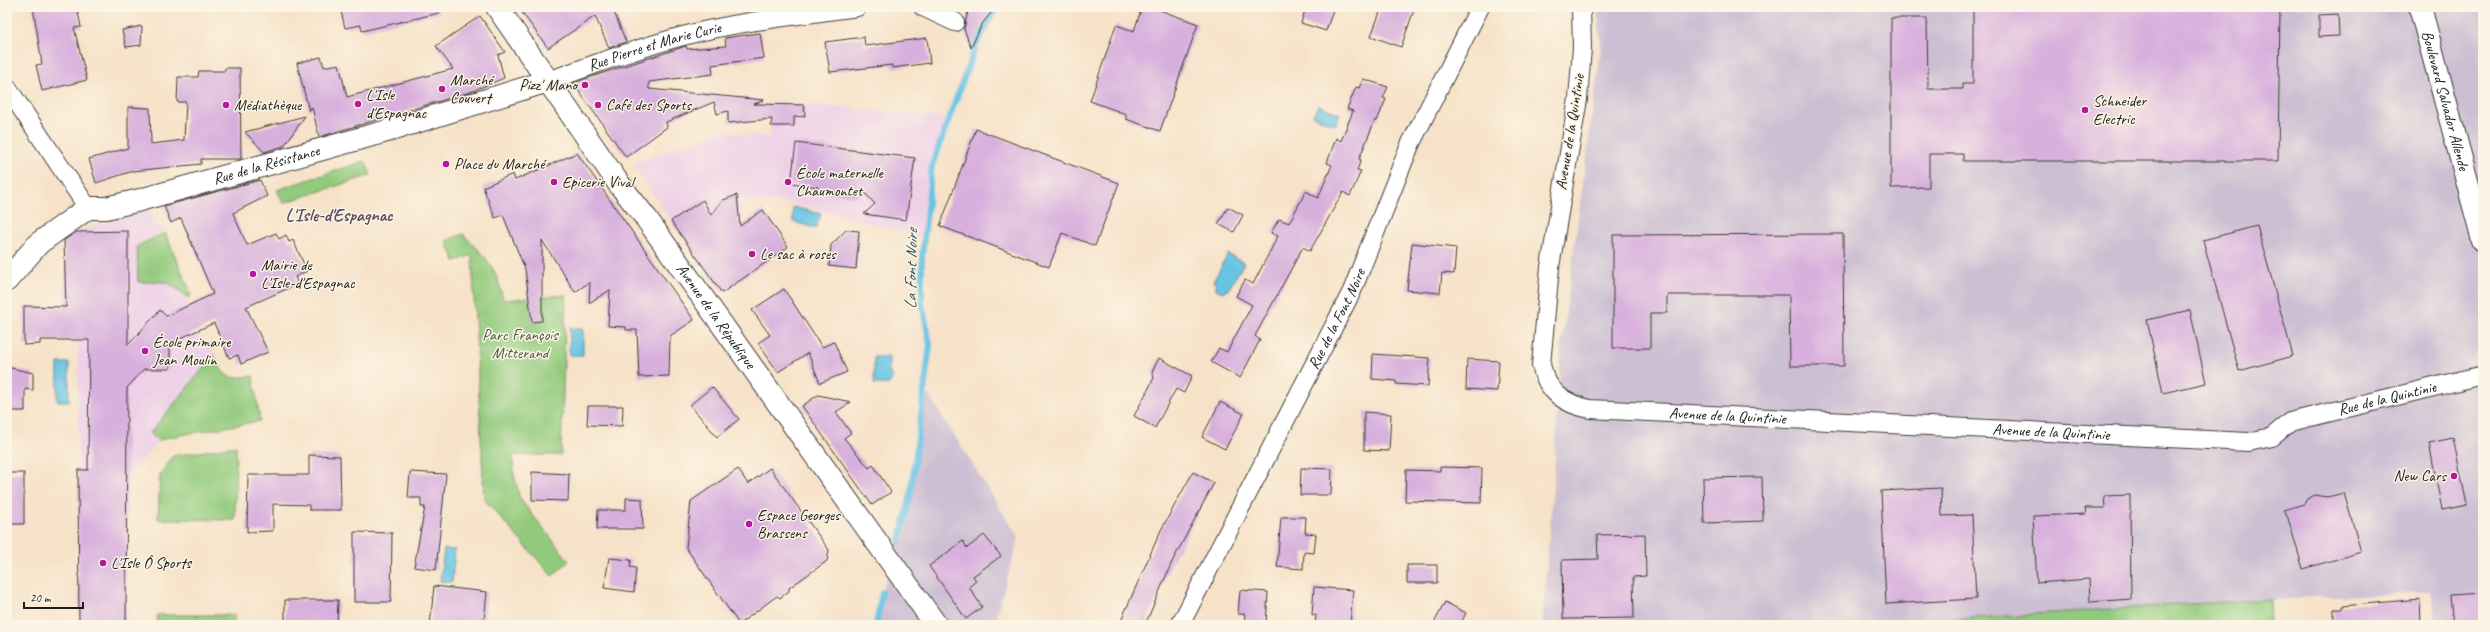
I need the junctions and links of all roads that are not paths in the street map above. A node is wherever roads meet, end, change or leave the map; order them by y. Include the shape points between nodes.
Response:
1 (496, 7) edge
2 (857, 7) edge
3 (922, 7) edge
4 (1480, 7) edge
5 (1581, 7) edge
6 (2420, 7) edge
7 (955, 22) dead end
8 (548, 81) junction
9 (7, 87) edge
10 (88, 208) junction
11 (2483, 240) edge
12 (7, 280) edge
13 (2483, 375) edge
14 (2290, 422) joint
15 (936, 625) edge
16 (1180, 625) edge

1 - 8 street, Avenue de la République
2 - 8 street, Rue Pierre et Marie Curie via 737,25 685,36 627,52
3 - 7 street
4 - 16 street, Rue de la Font Noire via 1410,146 1352,292
5 - 14 street, Avenue de la Quintinie via 1582,48 1578,98 1550,267 1541,365 1545,379 1558,397 1573,406 1590,409 2248,442 2272,437
6 - 11 street, Boulevard Salvador Allende
8 - 10 street, Rue de la Résistance via 394,129 140,200 106,208
8 - 15 street, Avenue de la République via 619,184 646,218
9 - 10 street
10 - 12 street via 39,243
13 - 14 street, Rue de la Quintinie

